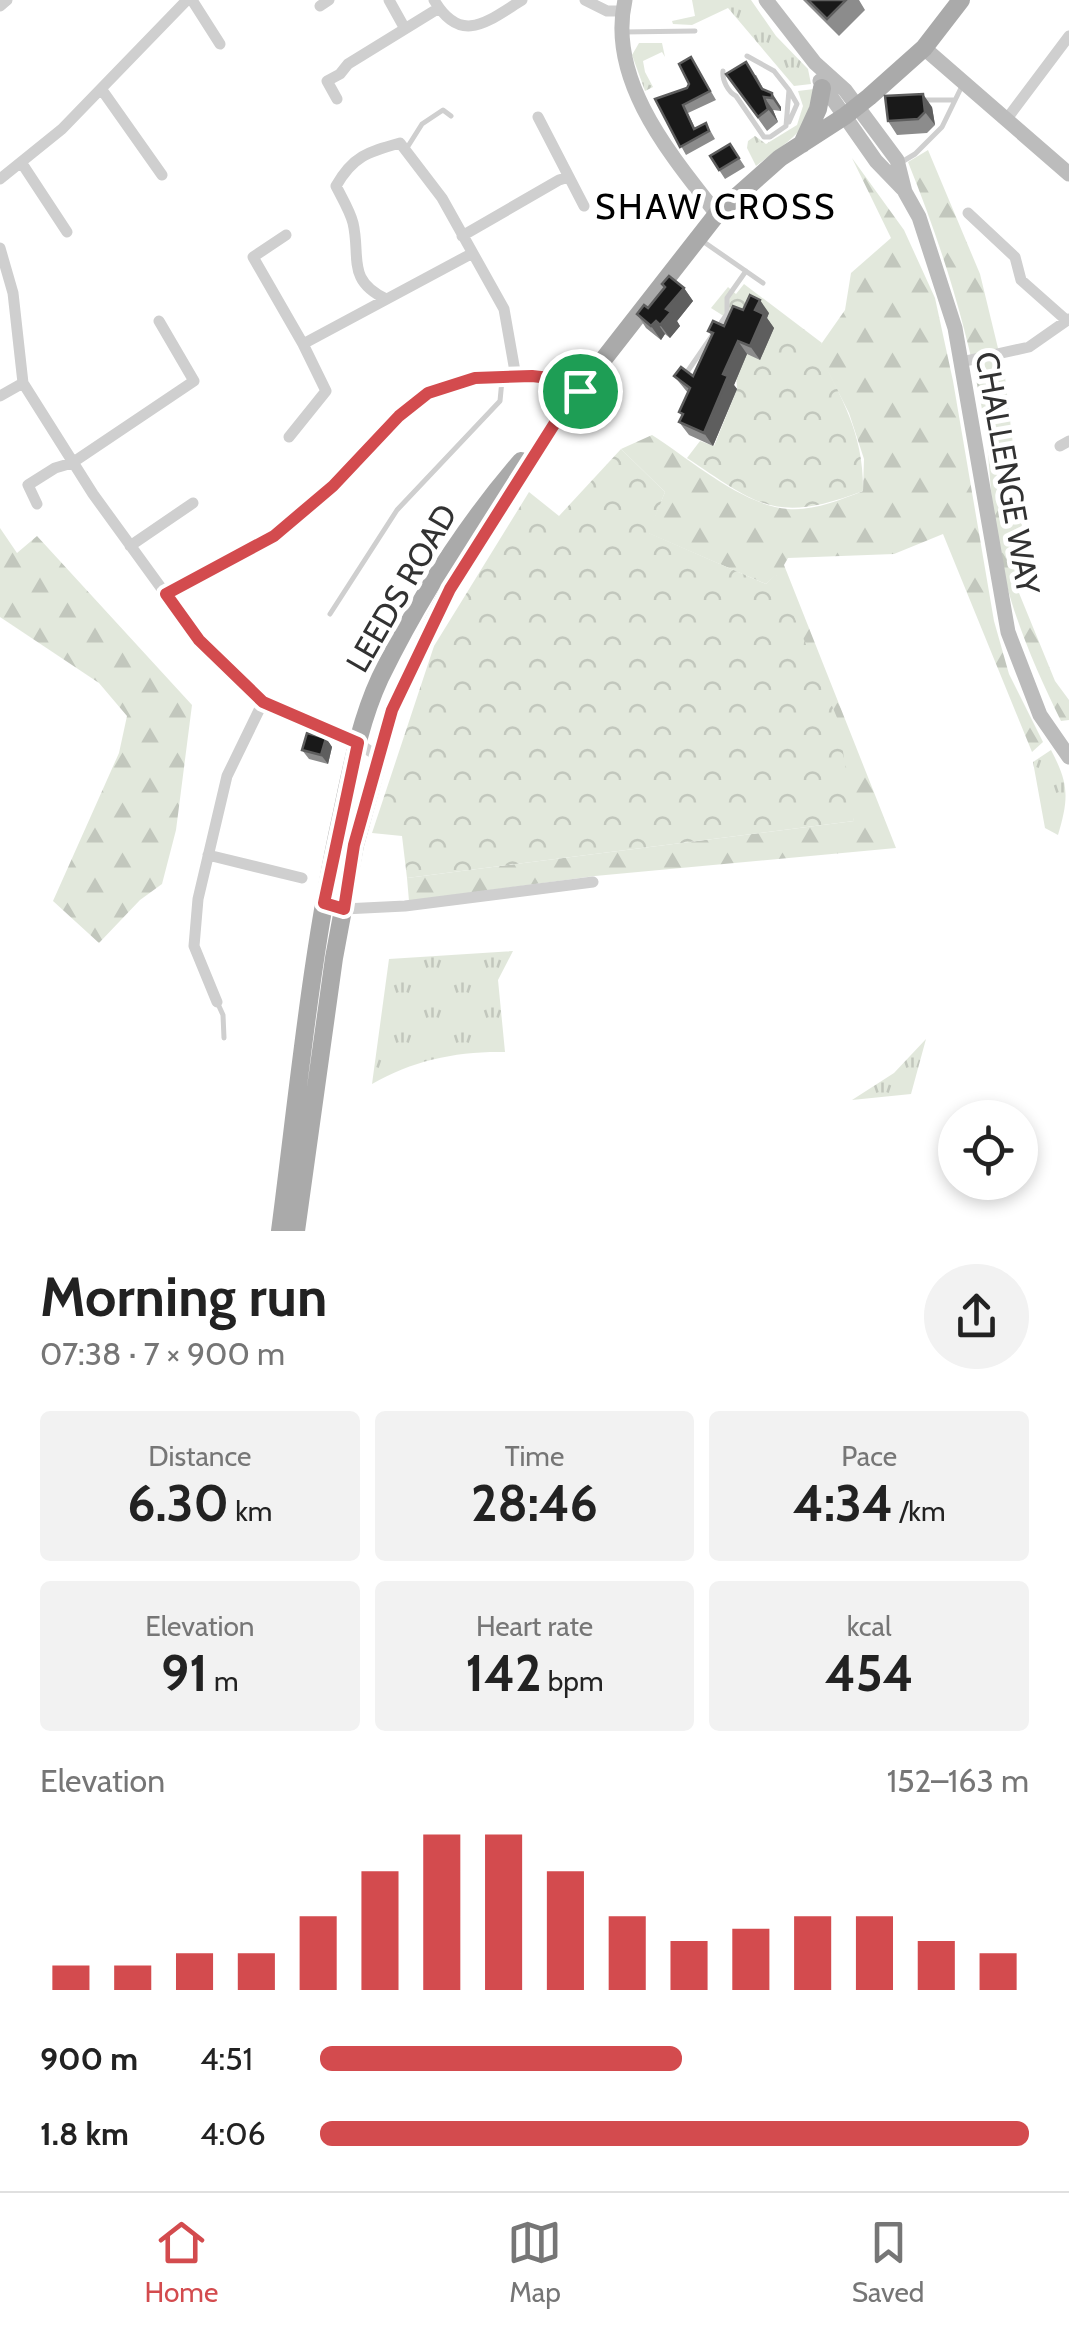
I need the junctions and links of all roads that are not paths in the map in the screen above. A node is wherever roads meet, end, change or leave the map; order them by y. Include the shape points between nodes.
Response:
1 (6, 0) edge
2 (189, 0) edge
3 (389, 0) edge
4 (522, 0) edge
5 (585, 0) edge
6 (766, 0) edge
7 (961, 0) edge
8 (437, 4) edge
9 (0, 6) edge
10 (624, 6) edge
11 (404, 27) junction
12 (695, 31) dead end
13 (621, 32) junction
14 (1069, 36) edge
15 (220, 44) dead end
16 (924, 48) junction
17 (747, 56) dead end
18 (816, 63) junction
19 (723, 71) edge
20 (964, 83) junction
21 (822, 88) junction
22 (102, 90) junction
23 (789, 90) junction
24 (337, 99) dead end
25 (954, 100) junction
26 (917, 101) edge
27 (851, 111) junction
28 (451, 116) dead end
29 (538, 117) dead end
30 (1006, 120) junction
31 (786, 124) junction
32 (802, 144) junction
33 (406, 150) junction
34 (21, 162) junction
35 (898, 164) junction
36 (1069, 174) edge
37 (162, 175) dead end
38 (570, 177) junction
39 (0, 179) edge
40 (698, 190) junction
41 (905, 192) junction
42 (584, 206) dead end
43 (968, 213) dead end
44 (717, 214) junction
45 (67, 232) dead end
46 (286, 234) dead end
47 (462, 236) junction
48 (698, 238) junction
49 (0, 248) edge
50 (471, 254) junction
51 (746, 272) junction
52 (763, 283) dead end
53 (386, 299) junction
54 (1067, 320) edge
55 (159, 321) dead end
56 (303, 344) junction
57 (961, 362) junction
58 (509, 377) junction
59 (681, 380) edge
60 (23, 383) junction
61 (580, 391) junction
62 (0, 396) edge
63 (560, 415) junction
64 (289, 437) dead end
65 (72, 463) junction
66 (193, 503) dead end
67 (37, 504) dead end
68 (130, 546) junction
69 (166, 594) junction
70 (330, 614) dead end
71 (263, 702) junction
72 (358, 743) junction
73 (376, 756) junction
74 (1069, 757) edge
75 (208, 855) junction
76 (302, 878) dead end
77 (594, 882) dead end
78 (324, 903) junction
79 (344, 909) junction
80 (217, 1002) joint
81 (224, 1038) dead end
82 (280, 1231) edge
83 (296, 1231) edge

1 - 9 street
2 - 15 street
2 - 22 street
3 - 11 street
4 - 8 street via 470,27 457,26
5 - 10 street via 607,11
6 - 18 main road
7 - 16 main road, LEEDS ROAD
8 - 11 street
10 - 13 main road
11 - 24 street via 327,81
12 - 13 lane
13 - 40 main road via 631,80
14 - 30 street
16 - 20 main road
16 - 27 main road, LEEDS ROAD via 886,90
17 - 23 lane via 774,71
18 - 21 main road
18 - 27 main road via 845,90
19 - 31 lane via 764,137
20 - 25 lane
20 - 30 main road
21 - 27 main road
21 - 32 main road
22 - 34 street
22 - 37 street
23 - 31 lane
23 - 31 lane via 797,104
25 - 26 lane
25 - 35 lane via 942,127
27 - 32 main road, LEEDS ROAD
27 - 35 main road, CHALLENGE WAY
27 - 41 main road, CHALLENGE WAY via 876,161
28 - 33 lane via 443,110 422,124
29 - 38 street
30 - 36 main road
32 - 44 main road, LEEDS ROAD
33 - 47 street
33 - 53 street via 400,143 366,152 336,186 352,219 355,266 371,292
34 - 39 street
34 - 45 street
35 - 41 main road, CHALLENGE WAY
38 - 42 street
38 - 47 street
40 - 44 main road
40 - 48 main road
41 - 57 main road, CHALLENGE WAY via 920,217
43 - 54 street via 1015,257 1021,280
44 - 48 main road, LEEDS ROAD
46 - 56 street via 252,257
47 - 50 street
48 - 51 lane
48 - 61 main road, LEEDS ROAD
49 - 60 street via 14,293
50 - 53 street
50 - 58 street via 504,309
51 - 52 lane
51 - 59 lane via 728,298 727,314
53 - 56 street
54 - 57 street via 1029,346
55 - 65 street via 194,381
56 - 64 street via 326,391
57 - 74 main road, CHALLENGE WAY via 1008,632 1040,716
58 - 61 street via 558,379
58 - 69 street via 475,378 428,393 274,536
58 - 70 lane via 500,401 397,510
60 - 62 street
60 - 65 street
61 - 63 main road, LEEDS ROAD
63 - 72 main road, LEEDS ROAD via 443,564 380,679
63 - 73 main road, LEEDS ROAD via 450,589
65 - 67 street via 22,485
65 - 68 street
66 - 68 street
68 - 69 street
69 - 71 street via 199,640
71 - 72 street
71 - 75 street via 227,776
72 - 73 street
72 - 78 main road, LEEDS ROAD
73 - 79 main road, LEEDS ROAD
75 - 76 street
75 - 80 street via 194,946
77 - 79 street
78 - 79 street
78 - 82 main road, LEEDS ROAD
79 - 83 main road, LEEDS ROAD
80 - 81 lane

